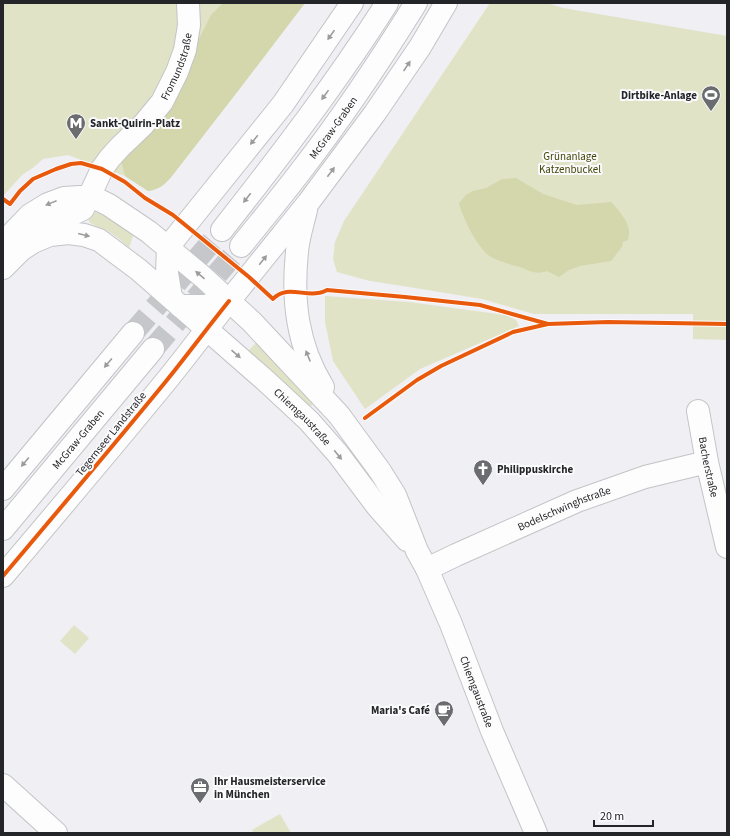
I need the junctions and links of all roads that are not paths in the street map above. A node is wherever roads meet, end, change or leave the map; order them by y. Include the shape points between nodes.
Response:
1 (188, 3) edge
2 (352, 3) edge
3 (387, 3) edge
4 (416, 3) edge
5 (446, 3) edge
6 (89, 197) junction
7 (308, 203) junction
8 (222, 230) tunnel mouth
9 (33, 242) junction
10 (3, 243) edge
11 (241, 246) tunnel mouth
12 (168, 247) junction
13 (3, 268) edge
14 (229, 301) junction
15 (175, 302) junction
16 (206, 328) junction
17 (133, 333) tunnel mouth
18 (153, 349) tunnel mouth
19 (698, 411) dead end
20 (339, 415) junction
21 (707, 462) junction
22 (3, 489) edge
23 (3, 529) edge
24 (727, 547) edge
25 (422, 560) junction
26 (3, 576) edge
27 (3, 784) edge
28 (56, 833) edge
29 (536, 833) edge

1 - 6 main road, Fromundstraße via 189,25 185,50 162,102 110,158
2 -> 12 main road via 283,104
3 -> 8 main road via 328,92
4 - 11 main road, McGraw-Graben via 349,105
7 -> 5 main road, Tegernseer Landstraße via 375,113 420,47
6 - 9 main road, Fromundstraße via 83,209 46,227
6 -> 10 main road via 64,198 48,204 30,215
6 - 12 main road via 114,208
14 -> 7 main road, Tegernseer Landstraße
20 -> 7 main road via 311,364 297,314 297,251
9 - 13 main road
9 -> 15 main road via 50,235 68,233 84,234 99,240 139,270
14 -> 12 main road
12 - 15 main road via 167,273
14 - 15 main road via 204,306
14 - 16 main road, Tegernseer Landstraße
14 - 20 main road, Chiemgaustraße
15 - 16 main road, Chiemgaustraße
16 -> 25 main road, Chiemgaustraße via 309,421
16 - 26 main road, Tegernseer Landstraße via 178,367 100,463
17 -> 22 main road
18 - 23 main road, McGraw-Graben
19 - 21 main road, Bacherstraße
20 - 25 main road, Chiemgaustraße via 395,494
21 - 24 main road, Bacherstraße
21 - 25 main road, Bodelschwinghstraße via 645,478 577,501 456,555
25 - 29 main road, Chiemgaustraße via 451,624 492,731
27 - 28 main road

